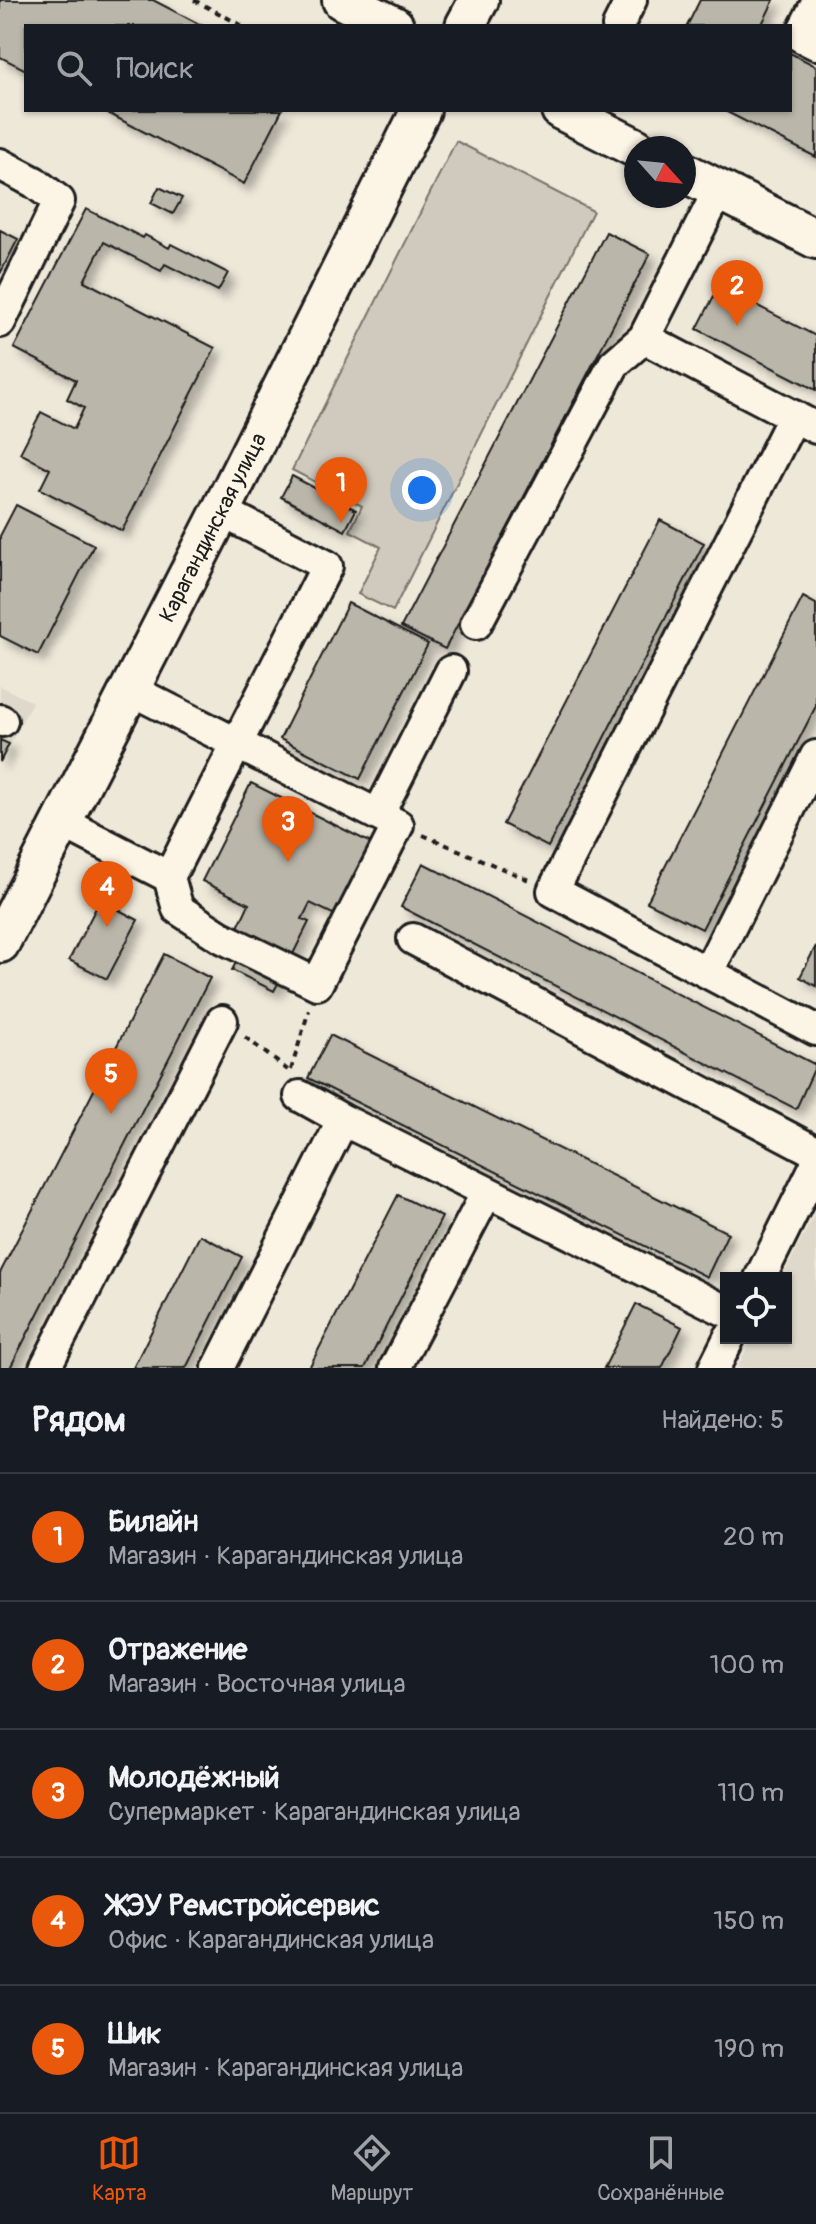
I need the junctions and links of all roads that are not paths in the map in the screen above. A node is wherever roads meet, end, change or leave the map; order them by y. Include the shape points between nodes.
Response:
1 (342, 0) edge
2 (479, 0) edge
3 (631, 0) edge
4 (816, 5) edge
5 (390, 24) edge
6 (466, 24) edge
7 (619, 24) edge
8 (816, 44) edge
9 (420, 112) edge
10 (565, 112) edge
11 (624, 142) edge
12 (0, 164) edge
13 (696, 178) edge
14 (719, 190) junction
15 (816, 239) edge
16 (0, 322) edge
17 (644, 338) junction
18 (805, 422) edge
19 (221, 511) junction
20 (476, 624) dead end
21 (451, 671) dead end
22 (129, 689) junction
23 (238, 743) junction
24 (816, 756) edge
25 (388, 820) junction
26 (62, 822) junction
27 (169, 877) junction
28 (413, 939) dead end
29 (0, 943) edge
30 (708, 972) junction
31 (222, 1021) road end
32 (816, 1030) edge
33 (300, 1096) dead end
34 (343, 1120) junction
35 (816, 1152) edge
36 (816, 1165) edge
37 (487, 1192) junction
38 (763, 1272) edge
39 (720, 1308) edge
40 (726, 1344) edge
41 (45, 1368) edge
42 (218, 1368) edge
43 (395, 1368) edge
44 (714, 1368) edge

1 - 5 main road
2 - 6 main road
3 - 7 street
4 - 8 street via 800,36
9 - 19 main road, Карагандинская улица
10 - 11 main road
12 - 16 street via 59,201
13 - 14 main road
14 - 15 main road
14 - 17 street
17 - 18 street
17 - 20 street via 614,364
18 - 30 street via 553,891
19 - 22 main road, Карагандинская улица
19 - 23 street via 327,566
21 - 25 street
22 - 23 street
22 - 26 main road, Карагандинская улица
23 - 25 street
23 - 27 street
24 - 30 street
25 - 27 street via 317,984 221,937 178,909
26 - 27 street
26 - 29 main road, Карагандинская улица
28 - 35 street
30 - 32 street
31 - 41 street
33 - 34 street
34 - 37 street
34 - 42 street
36 - 38 street
37 - 39 street
37 - 43 street
40 - 44 street

